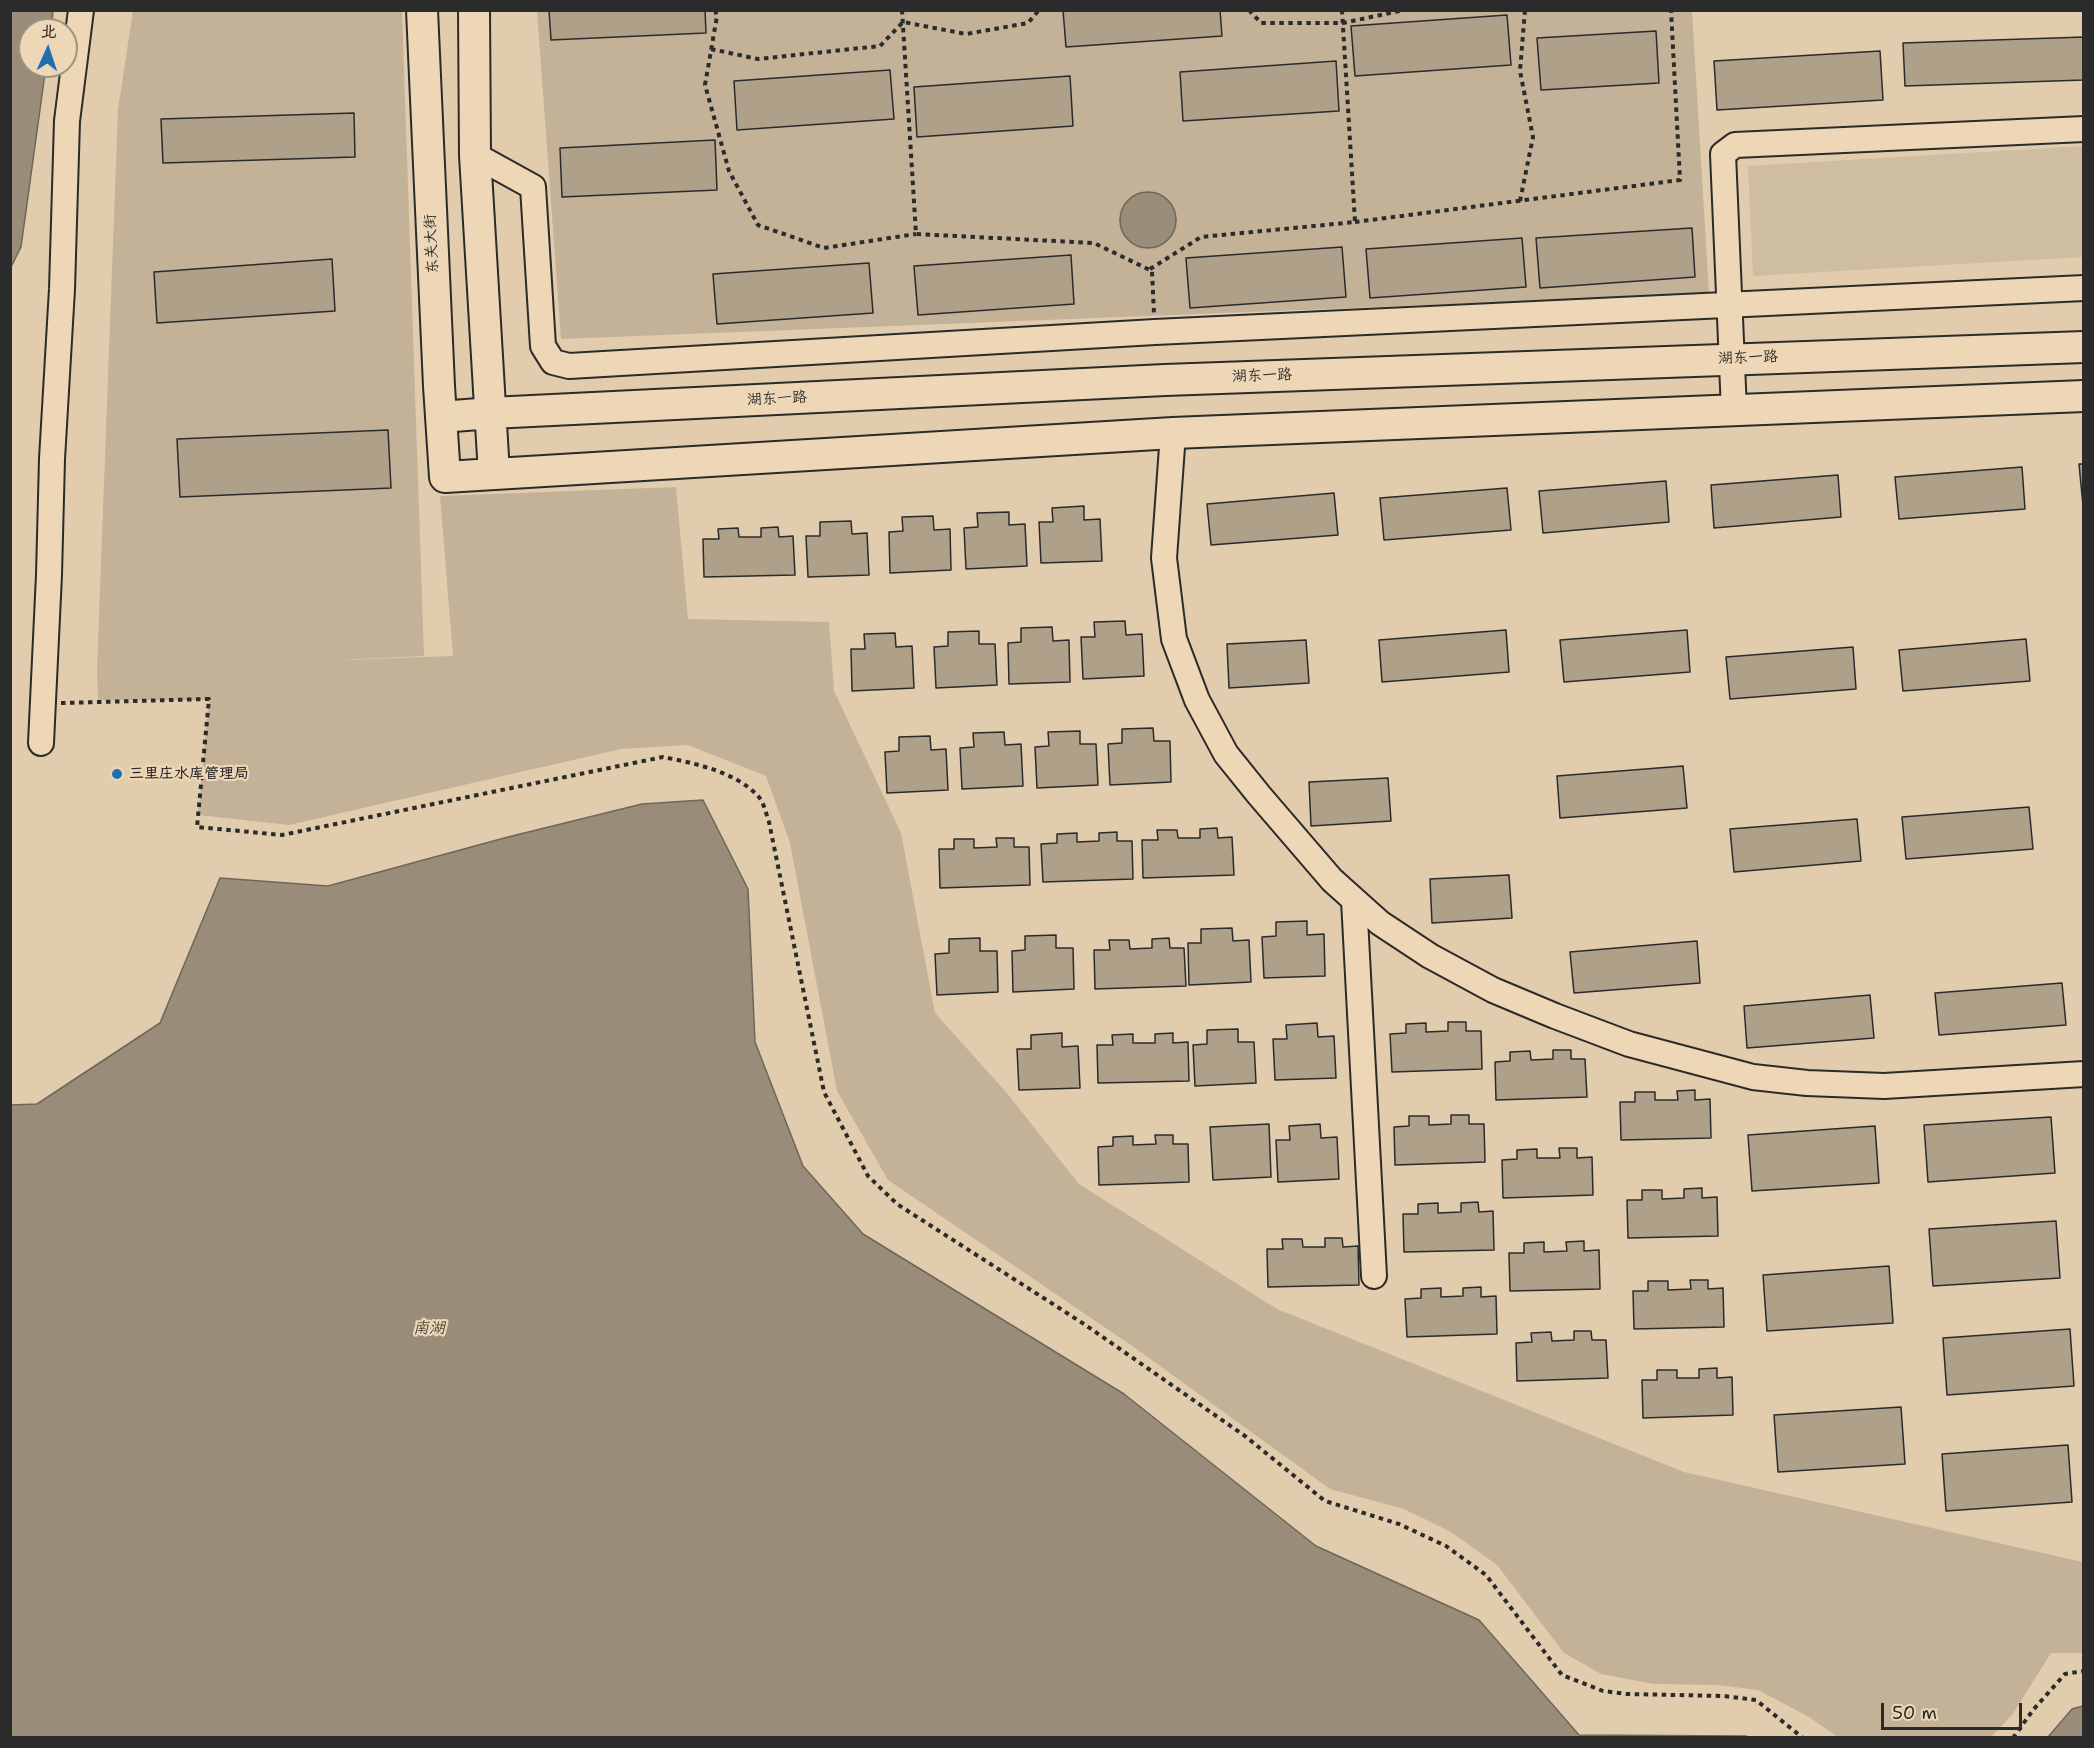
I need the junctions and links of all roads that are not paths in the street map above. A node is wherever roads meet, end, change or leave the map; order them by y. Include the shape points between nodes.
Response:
1 (81, 10) edge
2 (422, 10) edge
3 (474, 10) edge
4 (2084, 129) edge
5 (475, 155) junction
6 (2084, 288) edge
7 (1730, 304) junction
8 (2084, 347) edge
9 (1733, 359) junction
10 (2084, 396) edge
11 (1734, 411) junction
12 (491, 413) junction
13 (441, 417) junction
14 (1173, 433) junction
15 (495, 474) junction
16 (41, 743) dead end
17 (1354, 900) junction
18 (2084, 1074) edge
19 (1374, 1276) dead end

1 - 16 street via 67,121
2 - 13 main road, 东关大街
3 - 5 main road
4 - 7 street via 1735,145 1723,154
5 - 7 street via 533,187 543,346 553,362 569,366
5 - 12 main road
6 - 7 street
7 - 9 street
8 - 9 main road, 湖东一路
9 - 11 street
9 - 12 main road, 湖东一路 via 1188,379
10 - 11 main road
11 - 14 main road
12 - 13 main road, 湖东一路
12 - 15 main road
13 - 15 main road, 东关大街 via 445,477
14 - 15 main road
14 - 17 street via 1164,558 1174,639 1197,700 1226,754 1332,880
17 - 18 street via 1380,923 1430,956 1493,990 1629,1044 1753,1077 1884,1086
17 - 19 street

